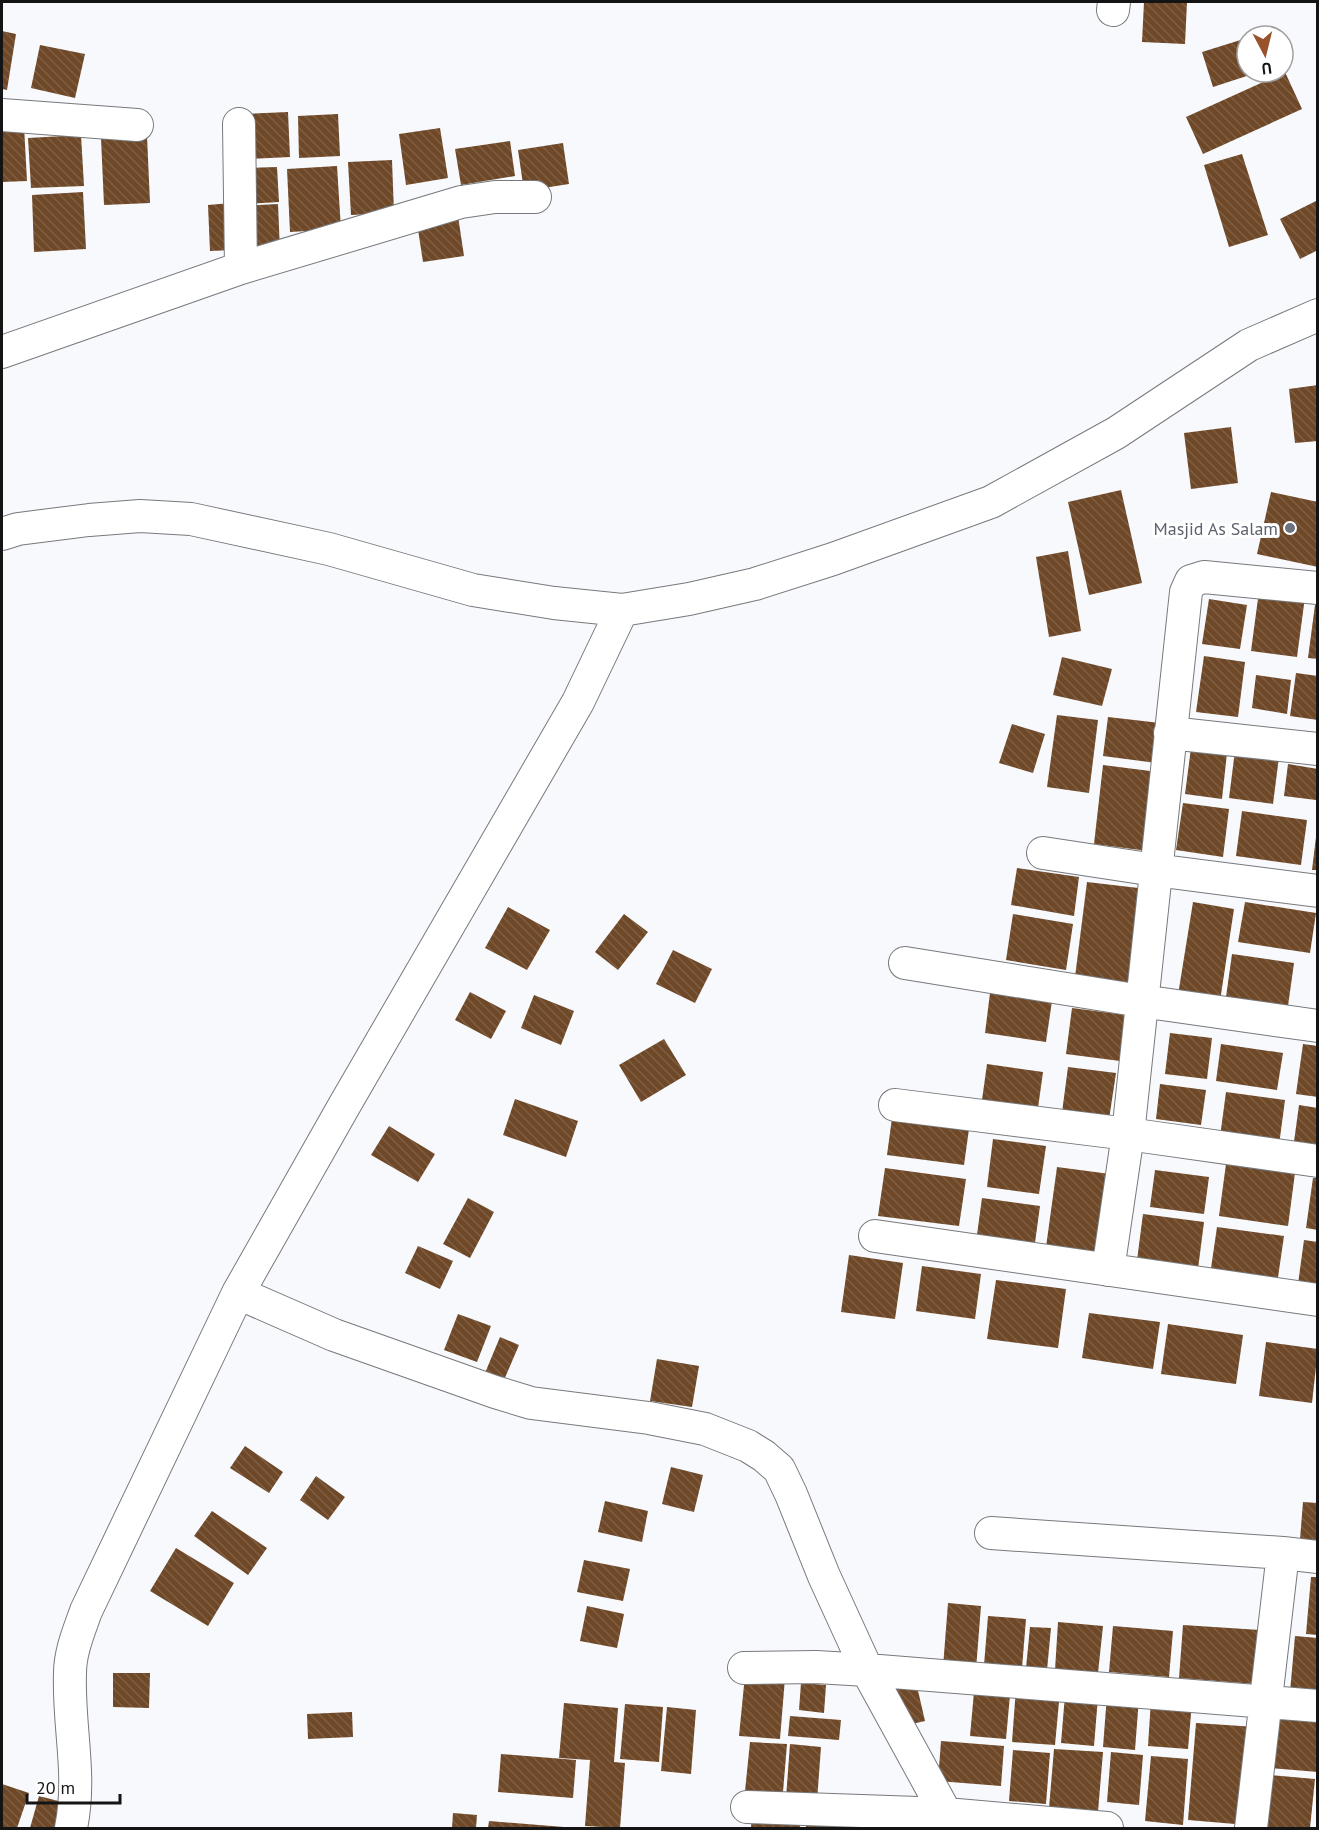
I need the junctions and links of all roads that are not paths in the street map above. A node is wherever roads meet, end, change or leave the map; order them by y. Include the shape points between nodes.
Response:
1 (2, 115) edge
2 (239, 124) dead end
3 (137, 125) dead end
4 (535, 197) dead end
5 (240, 268) junction
6 (1317, 315) edge
7 (2, 352) edge
8 (2, 534) edge
9 (1317, 588) edge
10 (622, 610) junction
11 (1170, 733) junction
12 (1317, 749) edge
13 (1043, 853) dead end
14 (1155, 870) junction
15 (1317, 891) edge
16 (905, 963) dead end
17 (1141, 1001) junction
18 (1317, 1026) edge
19 (895, 1105) dead end
20 (1128, 1134) junction
21 (1317, 1161) edge
22 (875, 1236) dead end
23 (1108, 1270) junction
24 (238, 1293) junction
25 (1317, 1300) edge
26 (991, 1533) dead end
27 (1283, 1553) junction
28 (1317, 1557) edge
29 (744, 1668) dead end
30 (867, 1670) junction
31 (1266, 1701) junction
32 (1317, 1706) edge
33 (747, 1807) dead end
34 (945, 1821) edge
35 (71, 1828) edge
36 (1107, 1828) edge
37 (1251, 1828) edge

1 - 3 street
2 - 5 street
4 - 5 street via 461,202
5 - 7 street
6 - 10 street via 1249,345 1116,433 991,502 755,584
8 - 10 street via 89,520 140,516 191,519 329,549 473,590
9 - 11 street via 1204,577 1191,581 1186,592
10 - 24 street via 578,702
11 - 12 street
11 - 14 street
13 - 14 street
14 - 15 street
14 - 17 street
16 - 17 street
17 - 18 street
17 - 20 street
19 - 20 street
20 - 21 street
20 - 23 street
22 - 23 street
23 - 25 street
24 - 30 street via 334,1335 522,1400 705,1429 748,1446 779,1469
24 - 35 street via 86,1611 74,1646 69,1671 76,1793
26 - 27 street
27 - 28 street
27 - 31 street
29 - 30 street
30 - 31 street
30 - 34 street
31 - 32 street
31 - 37 street
33 - 34 street
34 - 36 street

